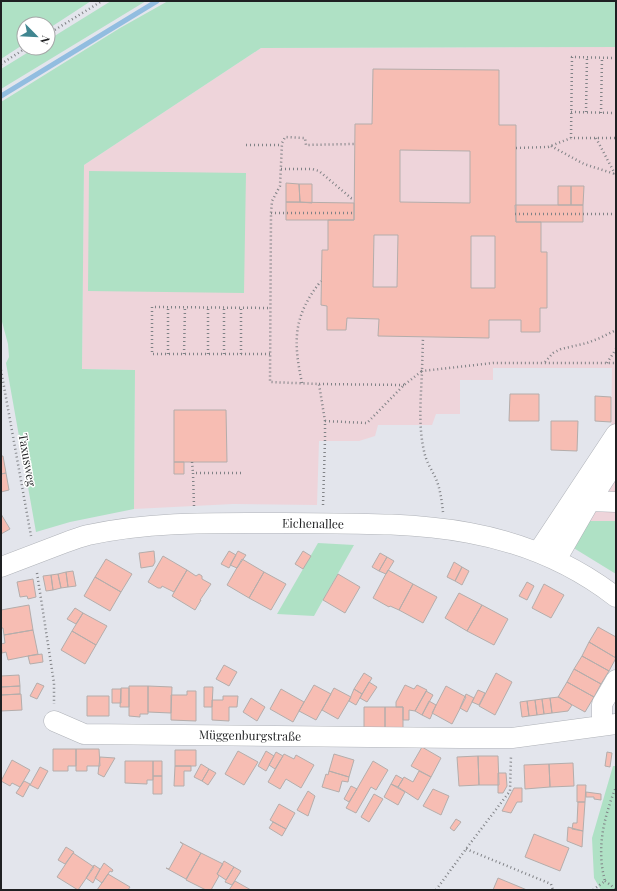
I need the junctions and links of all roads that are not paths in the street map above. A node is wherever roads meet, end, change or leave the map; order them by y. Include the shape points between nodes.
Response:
1 (616, 434) edge
2 (616, 461) edge
3 (590, 501) junction
4 (616, 502) edge
5 (538, 552) junction
6 (556, 560) junction
7 (1, 567) edge
8 (616, 597) edge
9 (616, 680) edge
10 (54, 721) road end
11 (609, 725) edge

1 - 5 street
2 - 3 street
3 - 4 street
3 - 6 street
5 - 6 street, Eichenallee
5 - 7 street, Eichenallee via 498,538 443,528 401,525 194,523 130,528 87,535
6 - 8 street, Eichenallee
9 - 11 street via 602,704
10 - 11 street, Müggenburgstraße via 84,734 341,737 512,738

